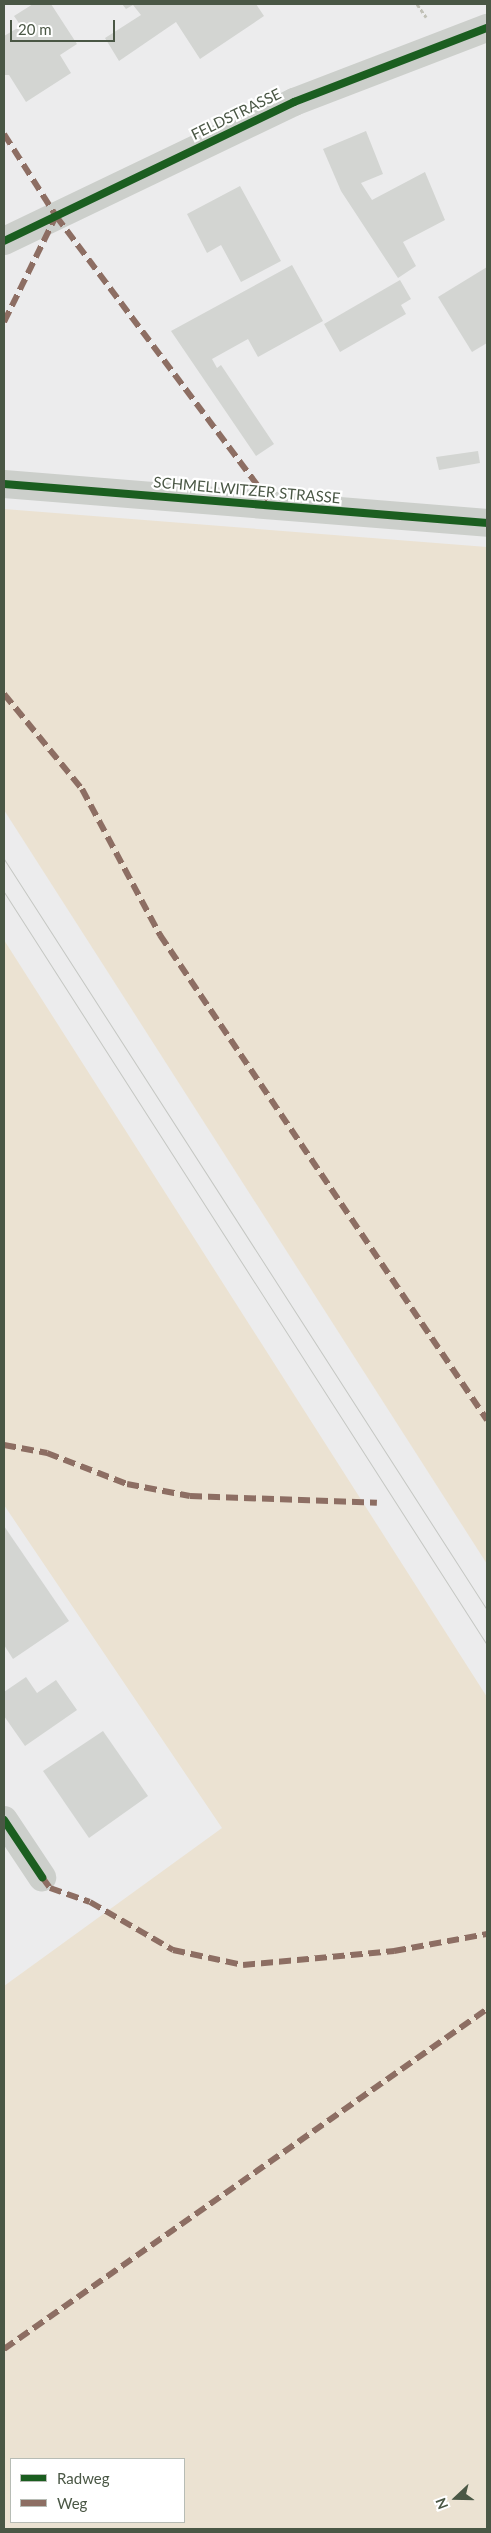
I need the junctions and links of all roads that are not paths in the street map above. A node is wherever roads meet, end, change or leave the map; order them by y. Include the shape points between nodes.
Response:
1 (487, 28) edge
2 (4, 241) edge
3 (4, 484) edge
4 (487, 523) edge
5 (4, 1820) edge
6 (42, 1877) dead end

1 - 2 street, FELDSTRASSE via 294,102
3 - 4 street, SCHMELLWITZER STRASSE
5 - 6 street

